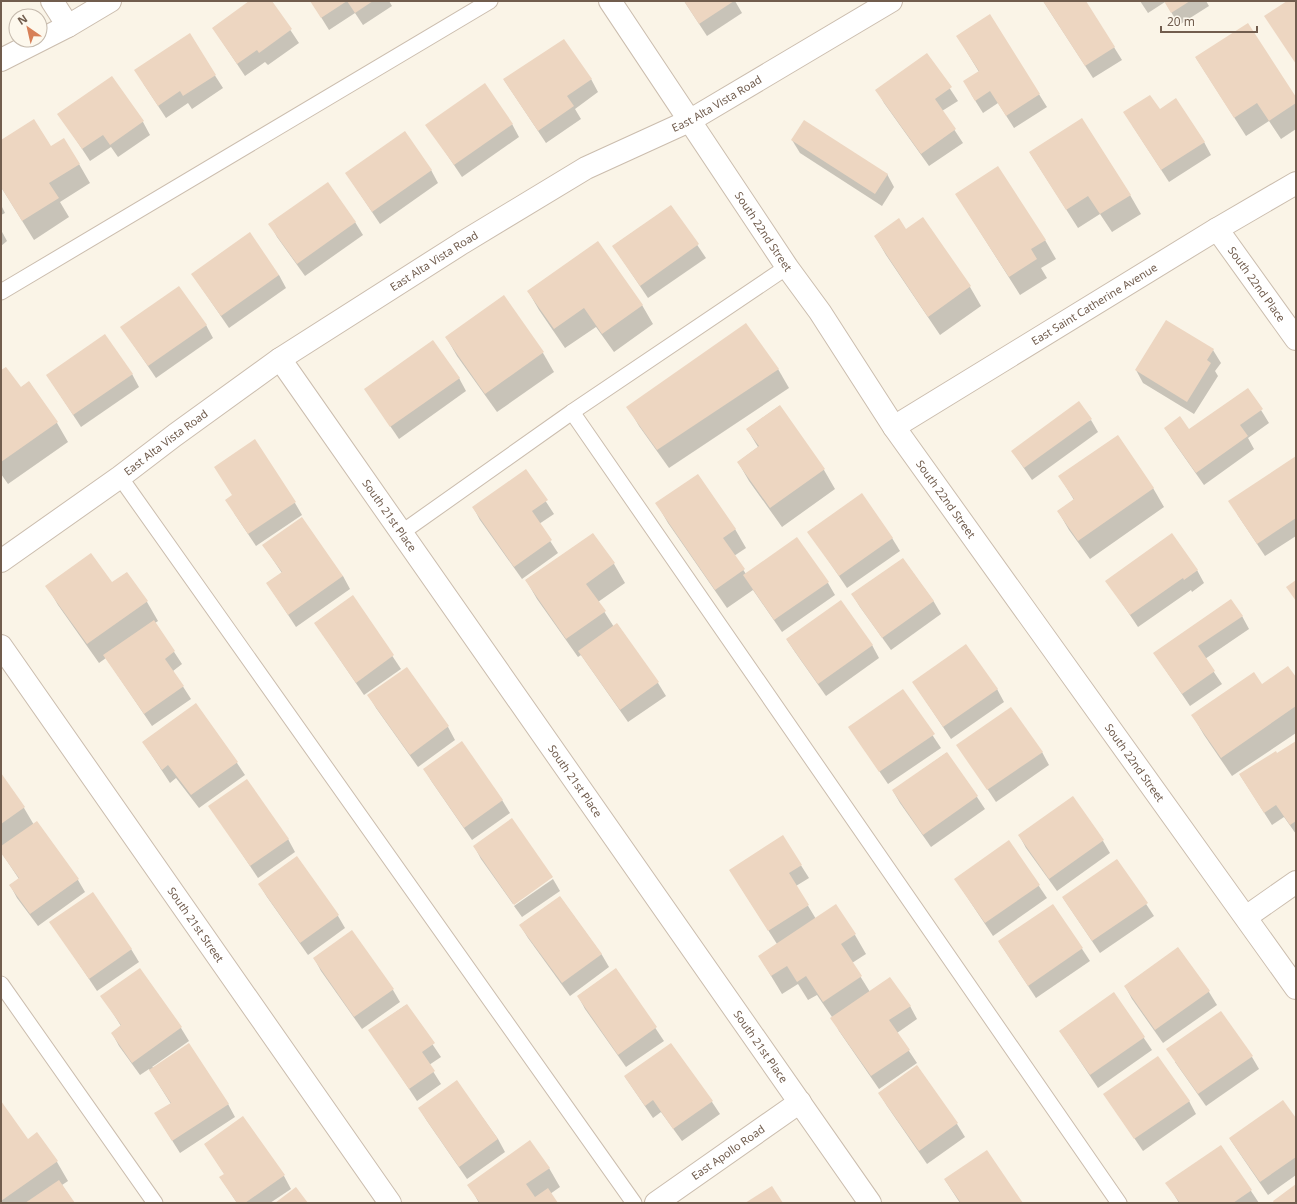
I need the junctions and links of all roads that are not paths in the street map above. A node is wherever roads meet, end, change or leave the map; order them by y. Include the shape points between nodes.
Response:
1 (52, 1) edge
2 (110, 1) edge
3 (490, 1) edge
4 (610, 1) edge
5 (891, 1) edge
6 (68, 26) junction
7 (1, 60) edge
8 (689, 121) junction
9 (1296, 183) edge
10 (1217, 229) junction
11 (787, 267) junction
12 (1, 292) edge
13 (1296, 339) edge
14 (280, 360) junction
15 (572, 412) junction
16 (894, 427) junction
17 (120, 477) junction
18 (401, 533) junction
19 (1, 560) edge
20 (1, 646) edge
21 (1296, 882) edge
22 (1246, 917) junction
23 (1, 984) edge
24 (1296, 988) edge
25 (800, 1102) junction
26 (154, 1203) edge
27 (390, 1203) edge
28 (634, 1203) edge
29 (656, 1203) edge
30 (870, 1203) edge
31 (1119, 1203) edge

1 - 6 street
2 - 6 street
3 - 12 lane
4 - 8 street, South 22nd Street
5 - 8 street, East Alta Vista Road
6 - 7 street
8 - 11 street, South 22nd Street
8 - 14 street, East Alta Vista Road via 586,168 462,243
9 - 10 street, East Saint Catherine Avenue
10 - 13 street, South 22nd Place
10 - 16 street, East Saint Catherine Avenue
11 - 15 lane
11 - 16 street, South 22nd Street via 820,312
14 - 17 street, East Alta Vista Road
14 - 18 street, South 21st Place
15 - 18 lane
15 - 31 lane
16 - 22 street, South 22nd Street
17 - 19 street, East Alta Vista Road
17 - 28 lane
18 - 25 street, South 21st Place
20 - 27 street, South 21st Street
21 - 22 street
22 - 24 street, South 22nd Street
23 - 26 lane
25 - 29 street, East Apollo Road
25 - 30 street, South 21st Place

